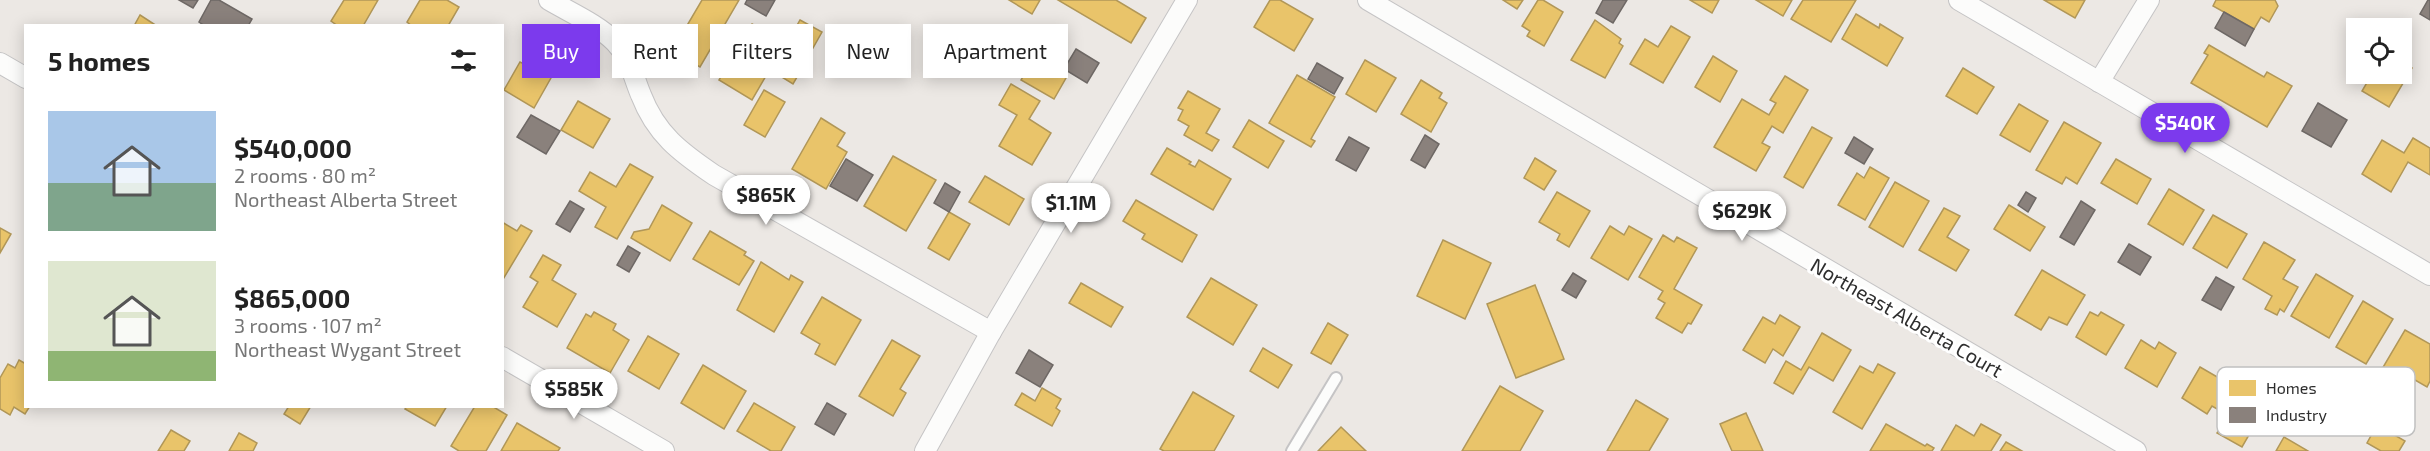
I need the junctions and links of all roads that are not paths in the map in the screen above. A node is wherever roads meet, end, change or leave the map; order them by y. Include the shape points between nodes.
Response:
1 (549, 0) edge
2 (1187, 0) edge
3 (1368, 0) edge
4 (1959, 0) edge
5 (2149, 0) edge
6 (0, 63) edge
7 (24, 77) edge
8 (2099, 82) junction
9 (2430, 275) edge
10 (991, 332) junction
11 (504, 358) edge
12 (1336, 378) dead end
13 (664, 451) edge
14 (925, 451) edge
15 (1292, 451) edge
16 (2136, 451) edge

1 - 10 street via 615,42 628,58 650,114 679,151 714,175
2 - 10 street
3 - 16 street, Northeast Alberta Court
4 - 8 street
5 - 8 street
6 - 7 street
8 - 9 street
10 - 14 street
11 - 13 street
12 - 15 lane

